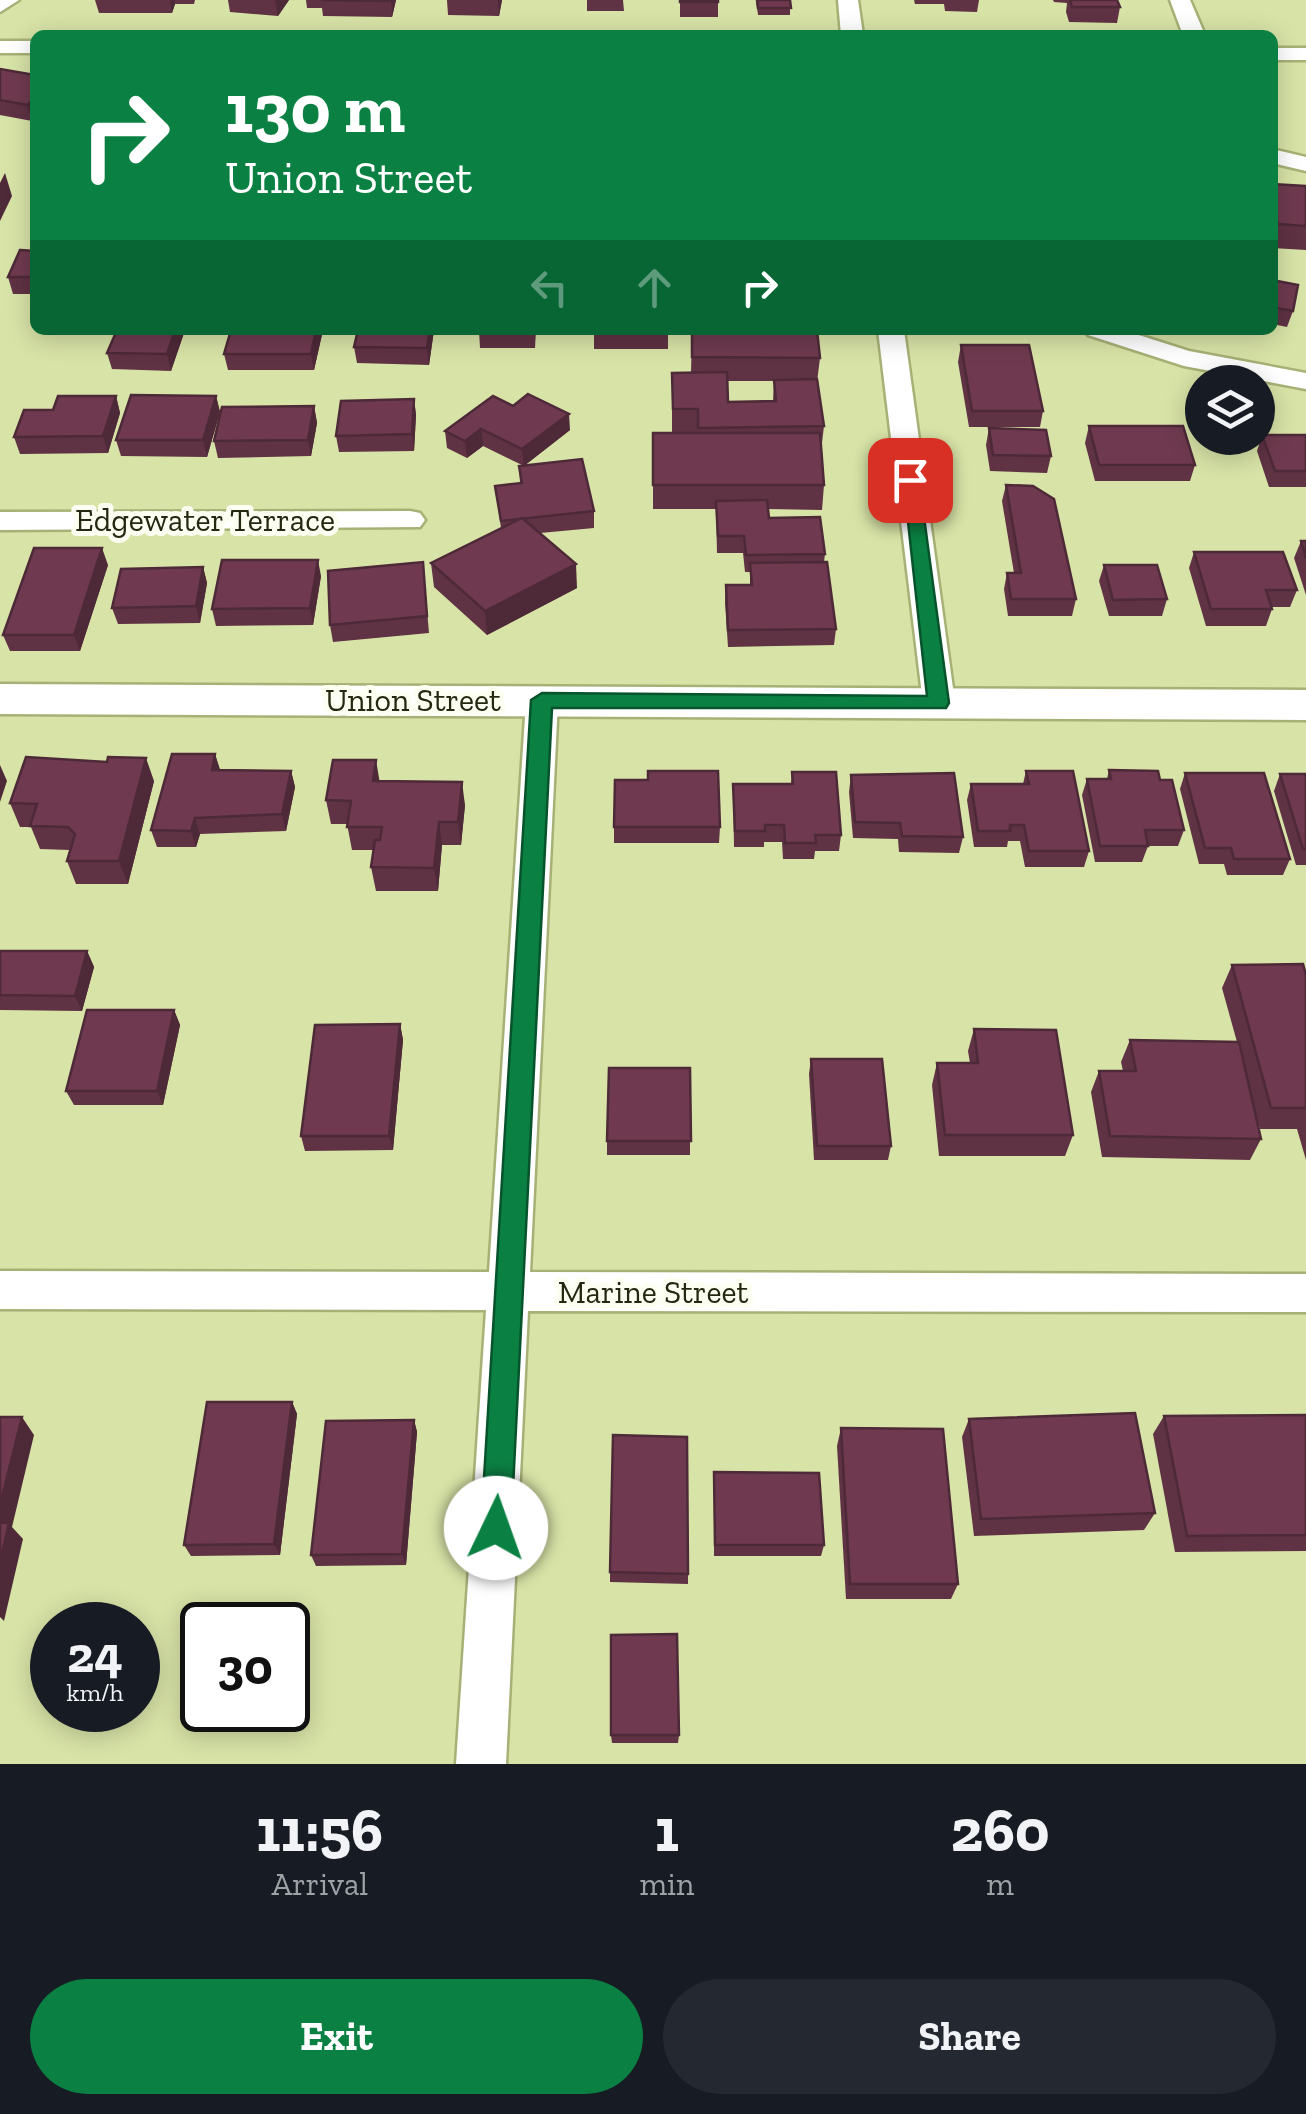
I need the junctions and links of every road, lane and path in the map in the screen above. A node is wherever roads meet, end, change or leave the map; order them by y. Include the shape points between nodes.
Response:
1 (848, 0) edge
2 (1180, 0) edge
3 (851, 30) edge
4 (1192, 30) edge
5 (0, 47) edge
6 (30, 48) edge
7 (1278, 54) edge
8 (1306, 54) edge
9 (1278, 157) edge
10 (1306, 164) edge
11 (892, 335) edge
12 (1113, 335) edge
13 (1306, 382) edge
14 (410, 520) dead end
15 (0, 521) edge
16 (0, 699) edge
17 (542, 700) junction
18 (938, 703) junction
19 (1306, 705) edge
20 (0, 1290) edge
21 (510, 1292) junction
22 (1306, 1293) edge
23 (481, 1764) edge

1 - 3 street
2 - 4 street
5 - 6 street
7 - 8 street
9 - 10 street
11 - 18 street
12 - 13 street via 1184,358
14 - 15 street, Edgewater Terrace
16 - 17 street, Union Street
17 - 18 street, Union Street
17 - 21 street
18 - 19 street, Union Street
20 - 21 street, Marine Street
21 - 22 street, Marine Street
21 - 23 street

